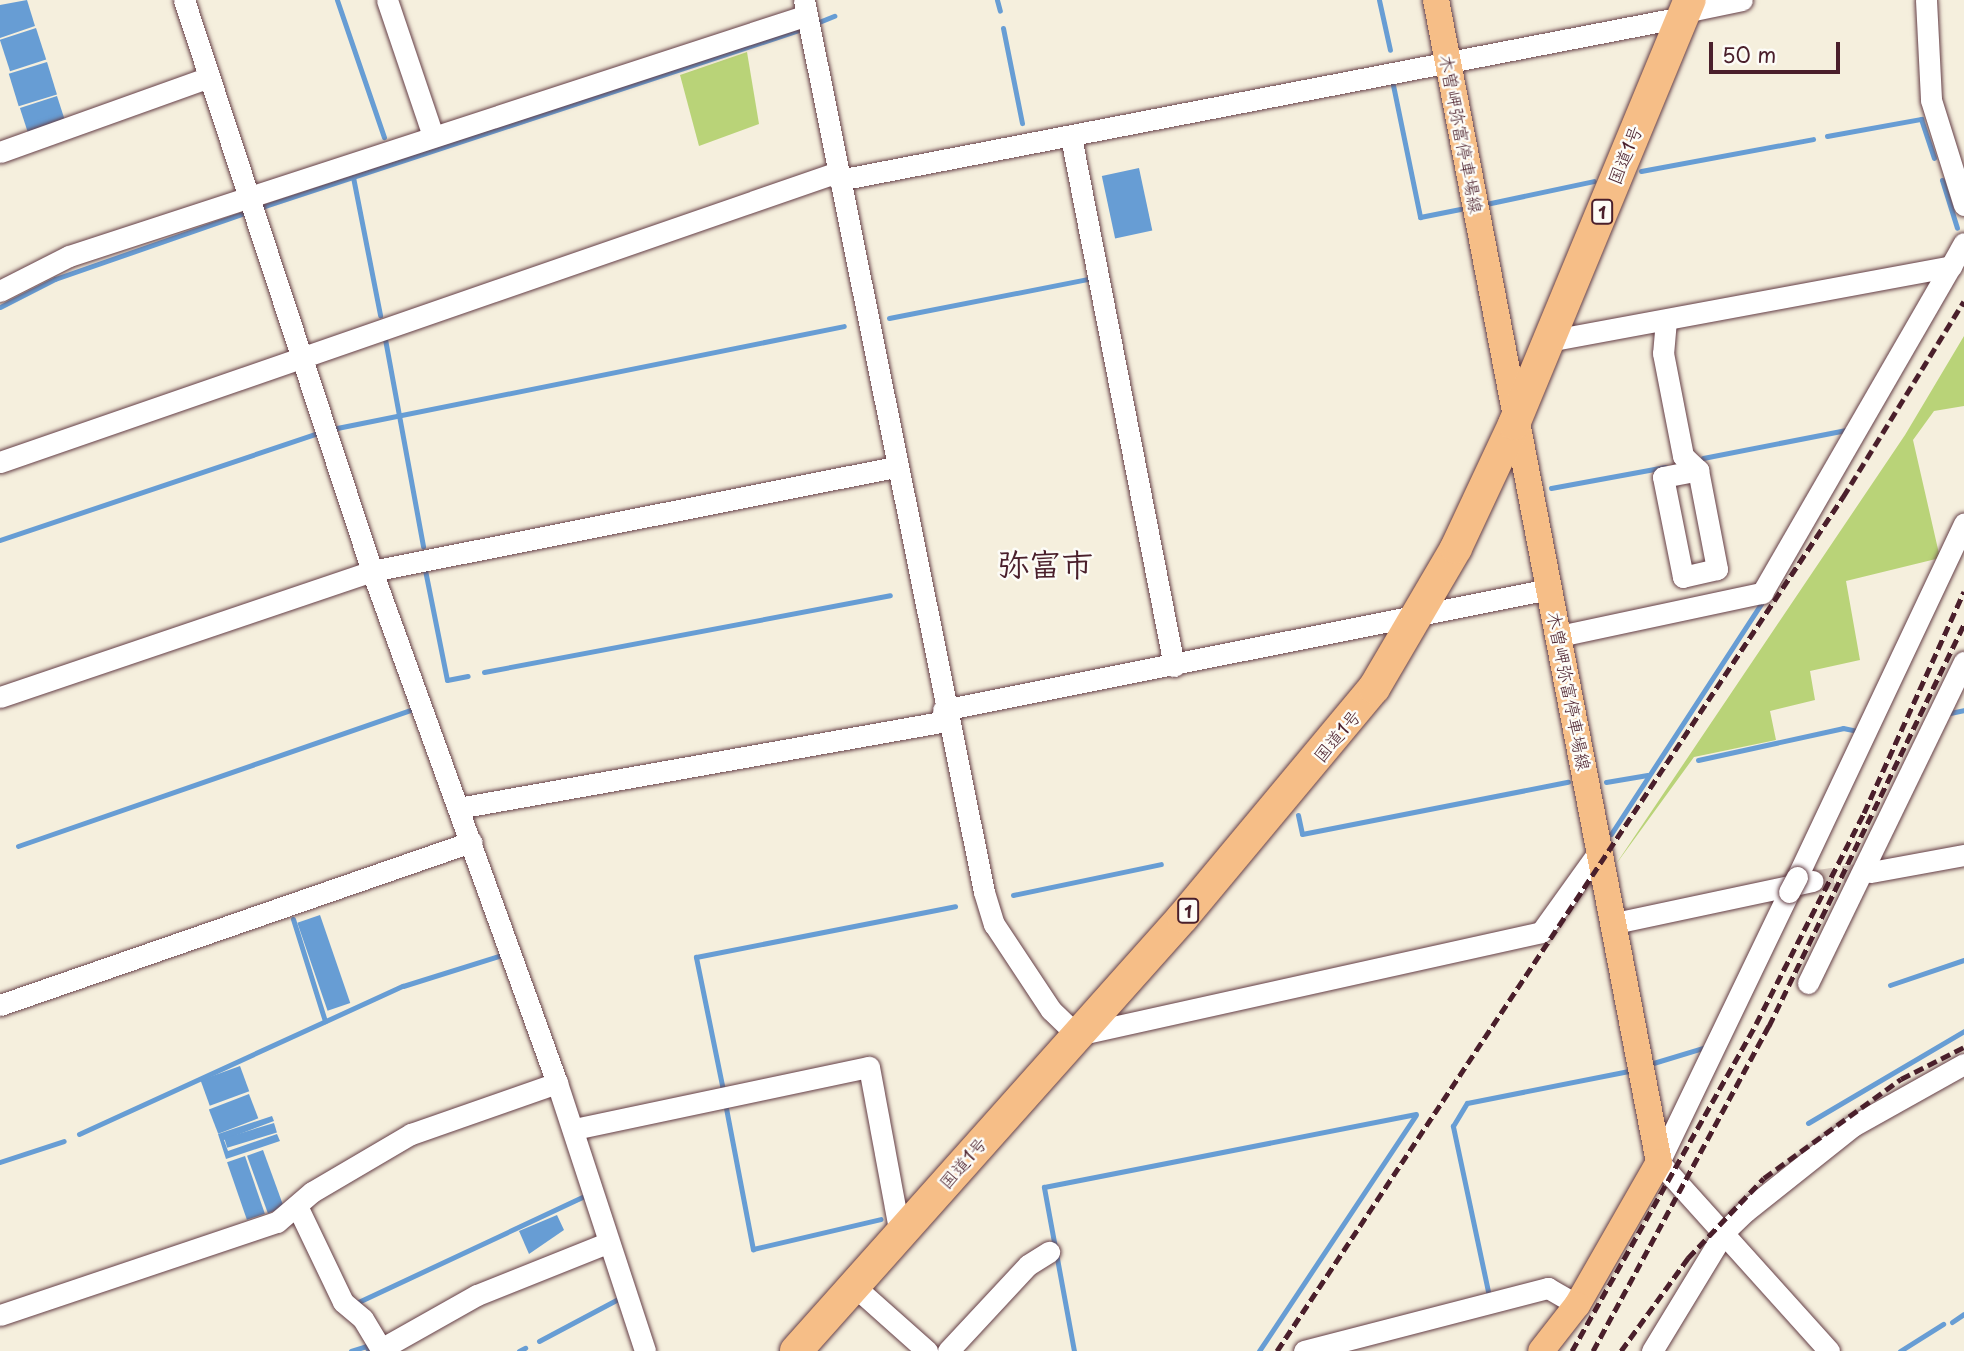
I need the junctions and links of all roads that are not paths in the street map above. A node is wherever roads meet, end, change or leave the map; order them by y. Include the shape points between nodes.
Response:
1 (184, 0) edge
2 (387, 0) edge
3 (1436, 0) edge
4 (1742, 0) edge
5 (1926, 0) edge
6 (1686, 10) edge
7 (808, 17) edge
8 (1448, 62) junction
9 (209, 77) junction
10 (433, 136) junction
11 (1071, 137) junction
12 (0, 152) edge
13 (839, 176) junction
14 (252, 205) junction
15 (1964, 205) edge
16 (1964, 243) edge
17 (1951, 266) junction
18 (0, 291) edge
19 (1666, 320) junction
20 (1548, 341) junction
21 (301, 357) junction
22 (1514, 424) junction
23 (0, 462) edge
24 (895, 467) junction
25 (1698, 470) junction
26 (1964, 523) edge
27 (372, 571) junction
28 (1549, 589) junction
29 (1418, 616) junction
30 (1559, 636) junction
31 (1964, 662) edge
32 (1174, 666) junction
33 (0, 697) edge
34 (944, 715) junction
35 (458, 808) junction
36 (472, 842) junction
37 (1600, 849) junction
38 (1964, 855) edge
39 (1871, 872) tunnel mouth
40 (1799, 880) junction
41 (1615, 923) junction
42 (1808, 983) dead end
43 (0, 1005) edge
44 (1077, 1035) junction
45 (1964, 1064) edge
46 (557, 1083) junction
47 (574, 1129) junction
48 (1659, 1162) junction
49 (298, 1208) junction
50 (1725, 1231) junction
51 (900, 1234) junction
52 (607, 1243) junction
53 (1049, 1252) dead end
54 (854, 1286) junction
55 (1577, 1305) junction
56 (0, 1315) edge
57 (645, 1351) edge
58 (796, 1351) edge
59 (927, 1351) edge
60 (948, 1351) edge
61 (1305, 1351) edge
62 (1541, 1351) edge
63 (1652, 1351) edge
64 (1829, 1351) edge

1 - 9 street
2 - 10 street
3 - 8 main road, 木曽岬弥富停車場線
4 - 6 street
5 - 15 street via 1931,100
6 - 8 street
6 - 20 highway, 国道1号 / 1
7 - 10 street
7 - 13 street
8 - 11 street
8 - 22 main road, 木曽岬弥富停車場線
9 - 12 street
9 - 14 street
10 - 14 street
11 - 13 street
11 - 32 street
13 - 21 street
13 - 24 street
14 - 18 street via 69,256
14 - 21 street
16 - 17 street
17 - 19 street
17 - 30 street via 1872,413 1762,593
19 - 20 street
19 - 25 street via 1663,353 1684,456
20 - 22 highway, 国道1号 / 1
21 - 23 street
21 - 27 street
22 - 28 main road, 木曽岬弥富停車場線
22 - 29 highway, 国道1号 / 1
24 - 27 street
24 - 34 street
25 - 25 street via 1717,569 1683,577 1663,477
26 - 40 street
27 - 33 street
27 - 35 street
28 - 29 street
28 - 30 main road, 木曽岬弥富停車場線
29 - 32 street
29 - 44 highway, 国道1号 / 1 via 1353,718
30 - 37 main road, 木曽岬弥富停車場線
31 - 42 street
32 - 34 street
34 - 35 street
34 - 44 street via 994,924 1032,989
35 - 36 street
36 - 43 street
36 - 46 street
37 - 41 main road, 木曽岬弥富停車場線
37 - 44 street via 1541,932
38 - 39 street
40 - 41 street
40 - 48 street
41 - 48 main road, 木曽岬弥富停車場線
44 - 51 highway, 国道1号 / 1
45 - 50 street via 1853,1126
46 - 47 street
46 - 49 street via 411,1134 312,1192
47 - 51 street via 869,1067
47 - 52 street
48 - 50 street
48 - 55 main road
49 - 52 street via 343,1302 363,1319 381,1349 477,1295
49 - 56 street via 277,1222
50 - 63 street
50 - 64 street
51 - 54 highway, 国道1号 / 1
52 - 57 street
53 - 60 street via 1028,1265
54 - 58 highway, 国道1号 / 1
54 - 59 street
55 - 61 street via 1548,1288
55 - 62 main road

